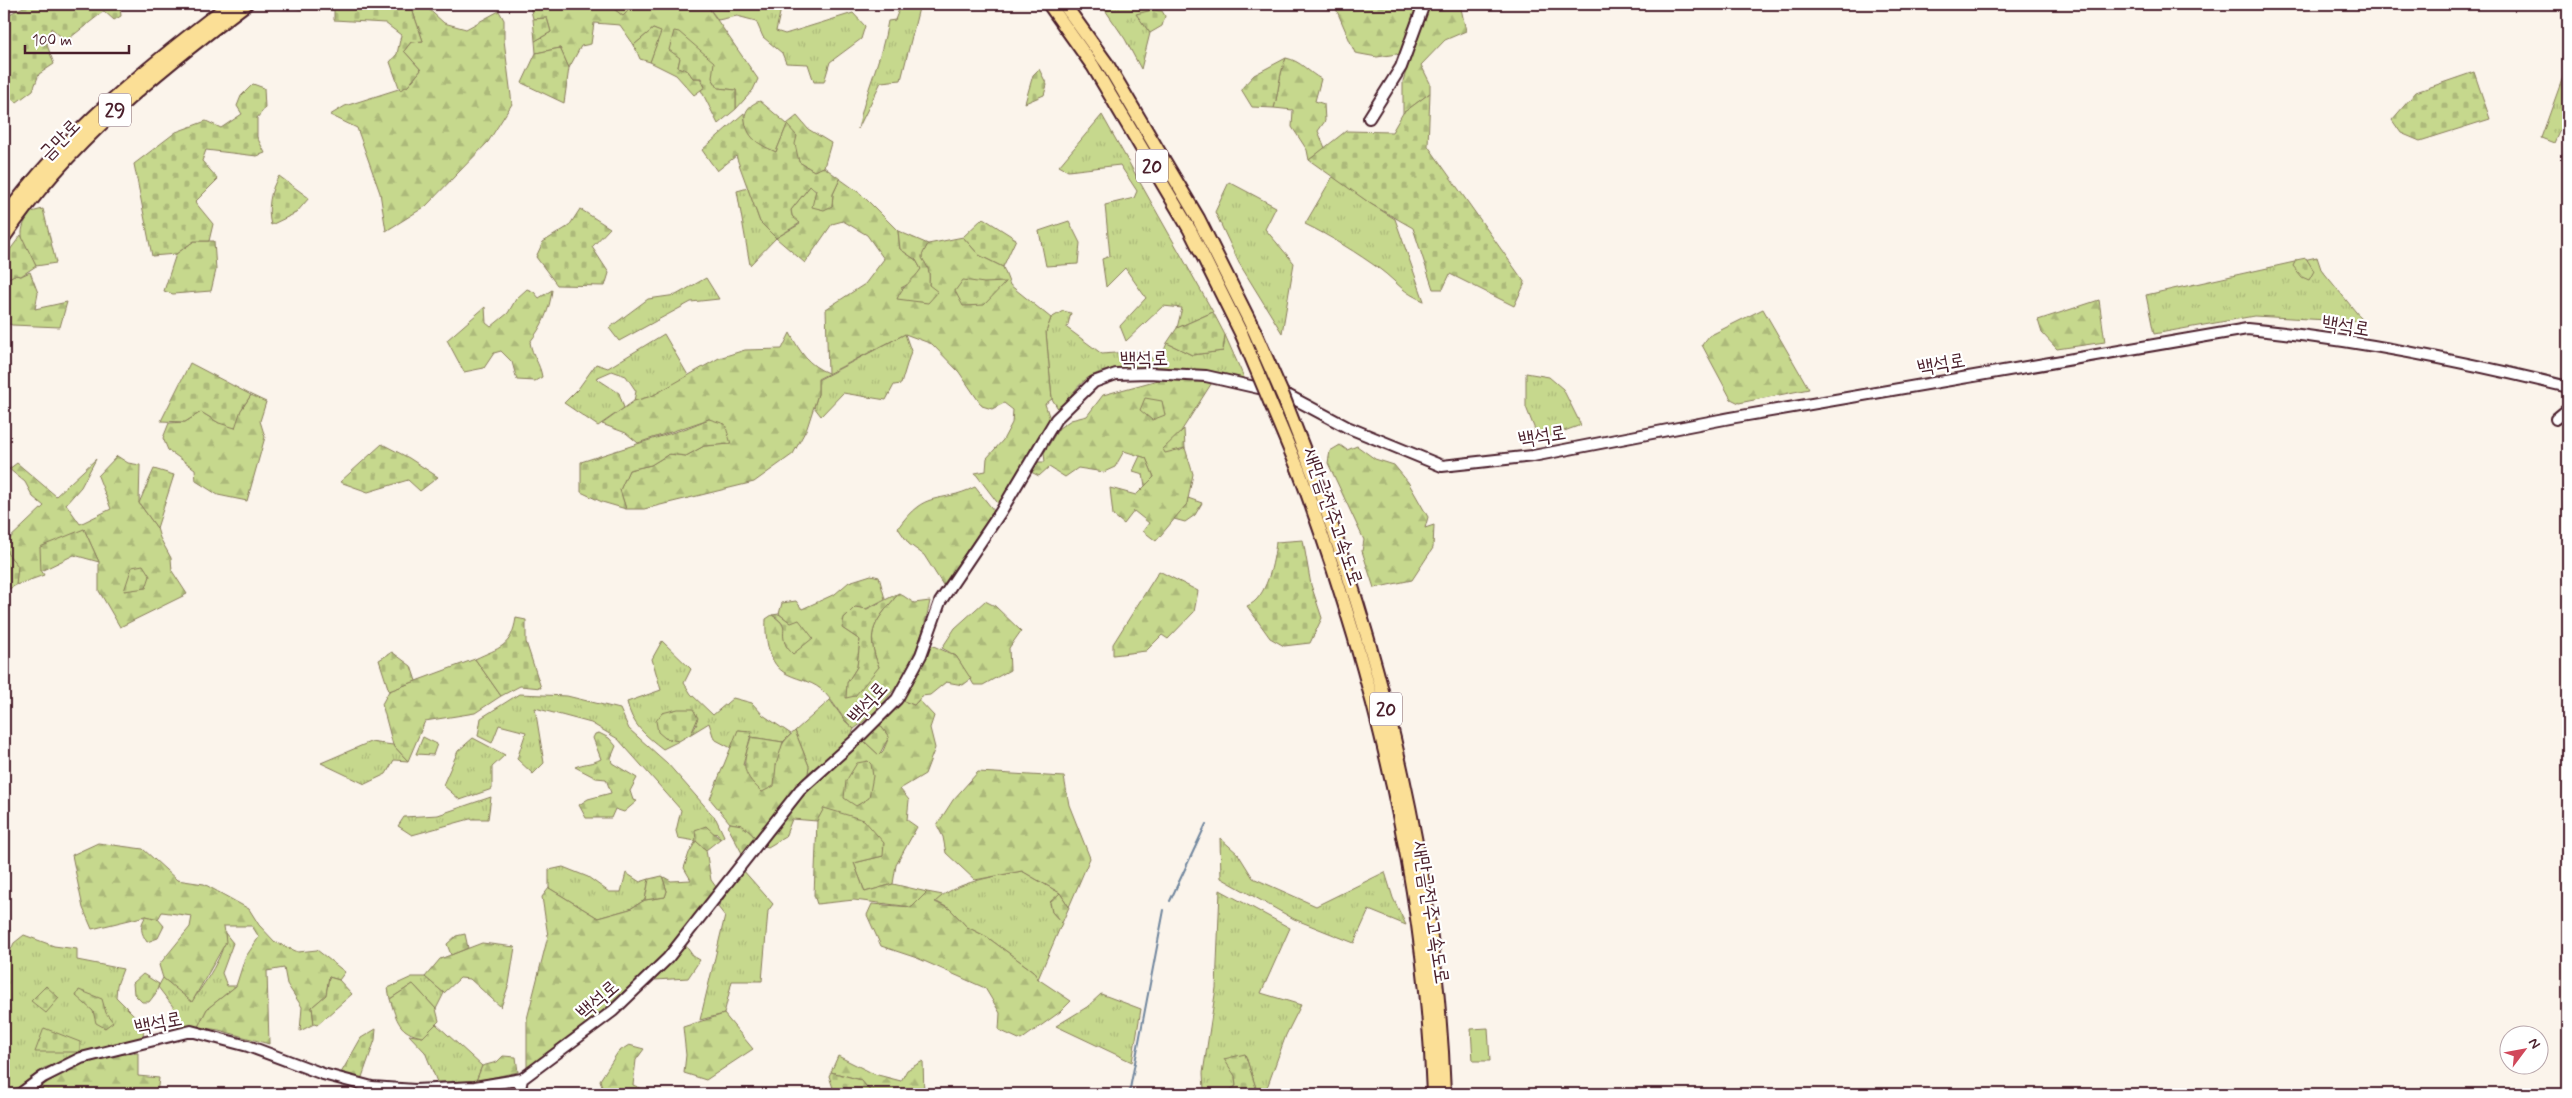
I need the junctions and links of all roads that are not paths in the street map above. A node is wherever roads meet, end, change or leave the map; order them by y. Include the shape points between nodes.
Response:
1 (230, 4) edge
2 (246, 4) edge
3 (1049, 4) edge
4 (1064, 4) edge
5 (1424, 4) edge
6 (1369, 118) dead end
7 (4, 218) edge
8 (4, 237) edge
9 (1248, 333) junction
10 (2568, 387) edge
11 (2568, 409) edge
12 (2556, 419) dead end
13 (1431, 994) junction
14 (522, 1079) junction
15 (20, 1094) edge
16 (519, 1094) edge
17 (1433, 1094) edge
18 (1444, 1094) edge

1 - 7 highway, 금만로 / 29 via 129,84 45,167
2 - 8 highway, 금만로 / 29 via 134,92 80,143 26,205
3 - 9 highway, 새만금전주고속도로 / 20 via 1093,66
4 - 9 highway, 새만금전주고속도로 / 20 via 1107,64 1198,218
5 - 6 street via 1401,67
9 - 13 highway, 새만금전주고속도로 / 20, bridge via 1283,396 1305,469 1339,543 1382,690 1407,799
10 - 14 street, 백석로 via 2406,352 2247,329 1730,418 1533,456 1442,466 1347,427 1289,396 1272,391 1206,376 1116,374 1094,382 1056,419 1000,513 940,602 921,655 897,699 800,790 668,958 613,1011
11 - 12 street
13 - 17 highway, 새만금전주고속도로 / 20
13 - 18 highway, 새만금전주고속도로 / 20
14 - 15 street, 백석로 via 475,1088 372,1088 248,1046 191,1032 81,1058 43,1077
14 - 16 street

